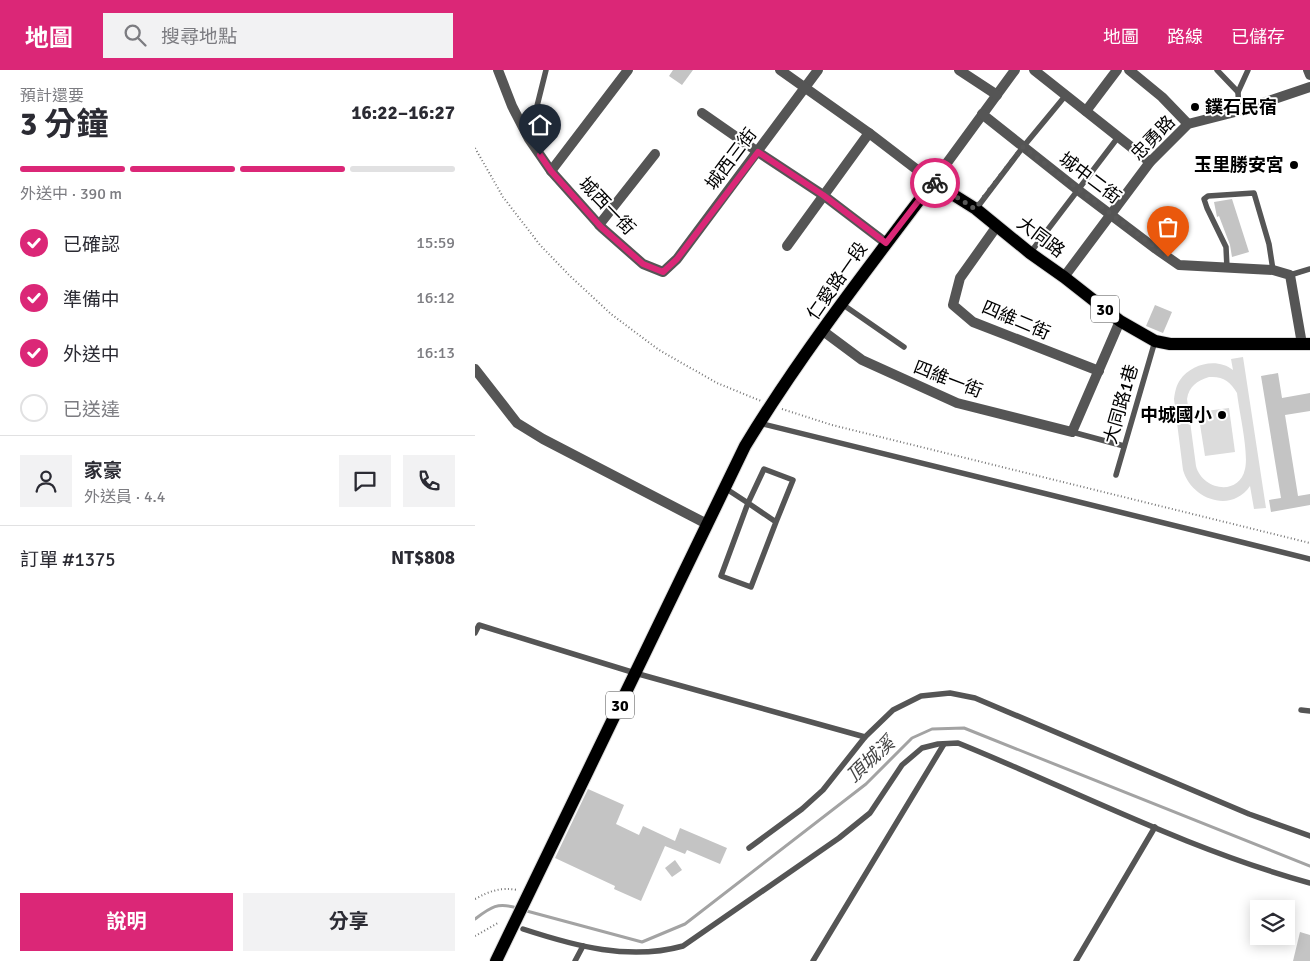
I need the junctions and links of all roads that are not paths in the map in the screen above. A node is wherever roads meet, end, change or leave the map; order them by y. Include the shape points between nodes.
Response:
1 (498, 70) edge
2 (545, 70) edge
3 (628, 70) edge
4 (780, 70) edge
5 (818, 70) edge
6 (959, 70) edge
7 (1015, 70) edge
8 (1034, 70) edge
9 (1117, 70) edge
10 (1129, 70) edge
11 (1217, 70) edge
12 (1248, 70) edge
13 (1308, 70) edge
14 (1310, 75) edge
15 (1310, 87) edge
16 (805, 88) junction
17 (1238, 92) junction
18 (997, 95) junction
19 (1066, 95) junction
20 (1086, 110) junction
21 (1239, 111) junction
22 (703, 113) dead end
23 (982, 114) junction
24 (1188, 124) junction
25 (869, 133) junction
26 (1119, 136) junction
27 (529, 139) junction
28 (1023, 147) junction
29 (758, 152) junction
30 (655, 154) dead end
31 (1150, 162) junction
32 (551, 171) junction
33 (933, 182) junction
34 (1078, 190) junction
35 (823, 195) junction
36 (975, 209) junction
37 (1111, 214) junction
38 (599, 225) junction
39 (997, 226) junction
40 (886, 243) junction
41 (787, 246) dead end
42 (1029, 253) junction
43 (1227, 268) junction
44 (1310, 269) edge
45 (1273, 270) junction
46 (663, 272) joint
47 (1290, 275) junction
48 (1064, 276) junction
49 (842, 304) junction
50 (1120, 321) junction
51 (823, 331) junction
52 (1155, 341) junction
53 (1306, 344) edge
54 (904, 347) dead end
55 (475, 369) edge
56 (1099, 370) junction
57 (759, 423) junction
58 (1071, 432) junction
59 (1124, 446) junction
60 (1116, 475) dead end
61 (725, 488) junction
62 (748, 503) junction
63 (776, 522) junction
64 (707, 524) junction
65 (1310, 559) edge
66 (477, 624) edge
67 (475, 632) edge
68 (635, 673) junction
69 (1301, 710) dead end
70 (1310, 711) edge
71 (865, 737) junction
72 (944, 744) junction
73 (1155, 827) junction
74 (1310, 836) edge
75 (749, 848) dead end
76 (1310, 882) edge
77 (523, 929) dead end
78 (583, 946) junction
79 (496, 961) edge
80 (575, 961) edge
81 (813, 961) edge
82 (1076, 961) edge

1 - 27 street, 城西一街
2 - 27 lane
3 - 32 street
4 - 16 street, 大同路
5 - 16 street, 城西三街
6 - 18 street
7 - 18 street, 仁愛路一段
8 - 19 street
9 - 20 street
10 - 24 street
11 - 17 lane
12 - 17 lane
13 - 14 street
15 - 21 street, 忠勇路
16 - 25 street, 大同路
16 - 29 street, 城西三街
17 - 21 lane
18 - 23 street, 仁愛路一段
19 - 20 street
19 - 28 lane
20 - 26 street
21 - 24 street, 忠勇路
22 - 29 street
23 - 28 street, 城中二街
23 - 33 street, 仁愛路一段
24 - 31 street, 忠勇路
25 - 33 street, 大同路
25 - 35 street
26 - 31 street
26 - 34 lane
27 - 32 street, 城西一街
28 - 34 street, 城中二街
28 - 36 lane
29 - 35 street
29 - 46 street, 城西三街 via 677,259
30 - 38 street
31 - 37 street, 忠勇路
32 - 38 street, 城西一街
33 - 36 main road, 大同路 / 30
33 - 40 main road, 仁愛路一段 / 30
34 - 37 street, 城中二街
34 - 42 lane
35 - 40 street
35 - 41 street
36 - 39 main road, 大同路 / 30
37 - 43 street, 城中二街 via 1179,264
37 - 48 street, 忠勇路
38 - 46 street, 城西一街 via 643,264
39 - 42 main road, 大同路 / 30
39 - 56 street, 四維二街 via 960,278 953,305 973,322
40 - 49 main road, 仁愛路一段 / 30
42 - 48 main road, 大同路 / 30
43 - 45 street, 城中二街
43 - 45 lane via 1226,247 1204,199 1208,196 1255,193
44 - 47 lane
45 - 47 street, 城中二街
47 - 53 street
48 - 50 main road, 大同路 / 30
49 - 51 main road, 仁愛路一段 / 30
49 - 54 lane
50 - 52 main road, 大同路 / 30
50 - 56 street
51 - 57 main road, 仁愛路一段 / 30
51 - 58 street, 四維一街 via 862,360 957,403
52 - 53 main road, 大同路 / 30 via 1171,344
52 - 59 lane, 大同路1巷
55 - 64 street via 517,423
56 - 58 street
57 - 61 main road, 仁愛路一段 / 30
57 - 65 lane
58 - 59 lane, 四維一街
59 - 60 lane, 大同路1巷
61 - 62 lane
61 - 64 main road, 仁愛路一段 / 30
62 - 63 lane
62 - 63 lane via 764,469 793,480
62 - 63 lane via 721,576 751,587
64 - 68 main road, 30
66 - 67 lane
66 - 68 lane
68 - 71 lane
68 - 79 main road, 30
69 - 70 lane
71 - 74 lane via 893,710 921,696 950,693 975,698 1249,814
71 - 75 lane via 823,790
72 - 73 lane via 958,743
72 - 78 lane via 922,748 902,764 870,813 683,946 664,952 636,953
72 - 81 lane
73 - 76 lane via 1269,872
73 - 82 lane
77 - 78 lane
78 - 80 lane

